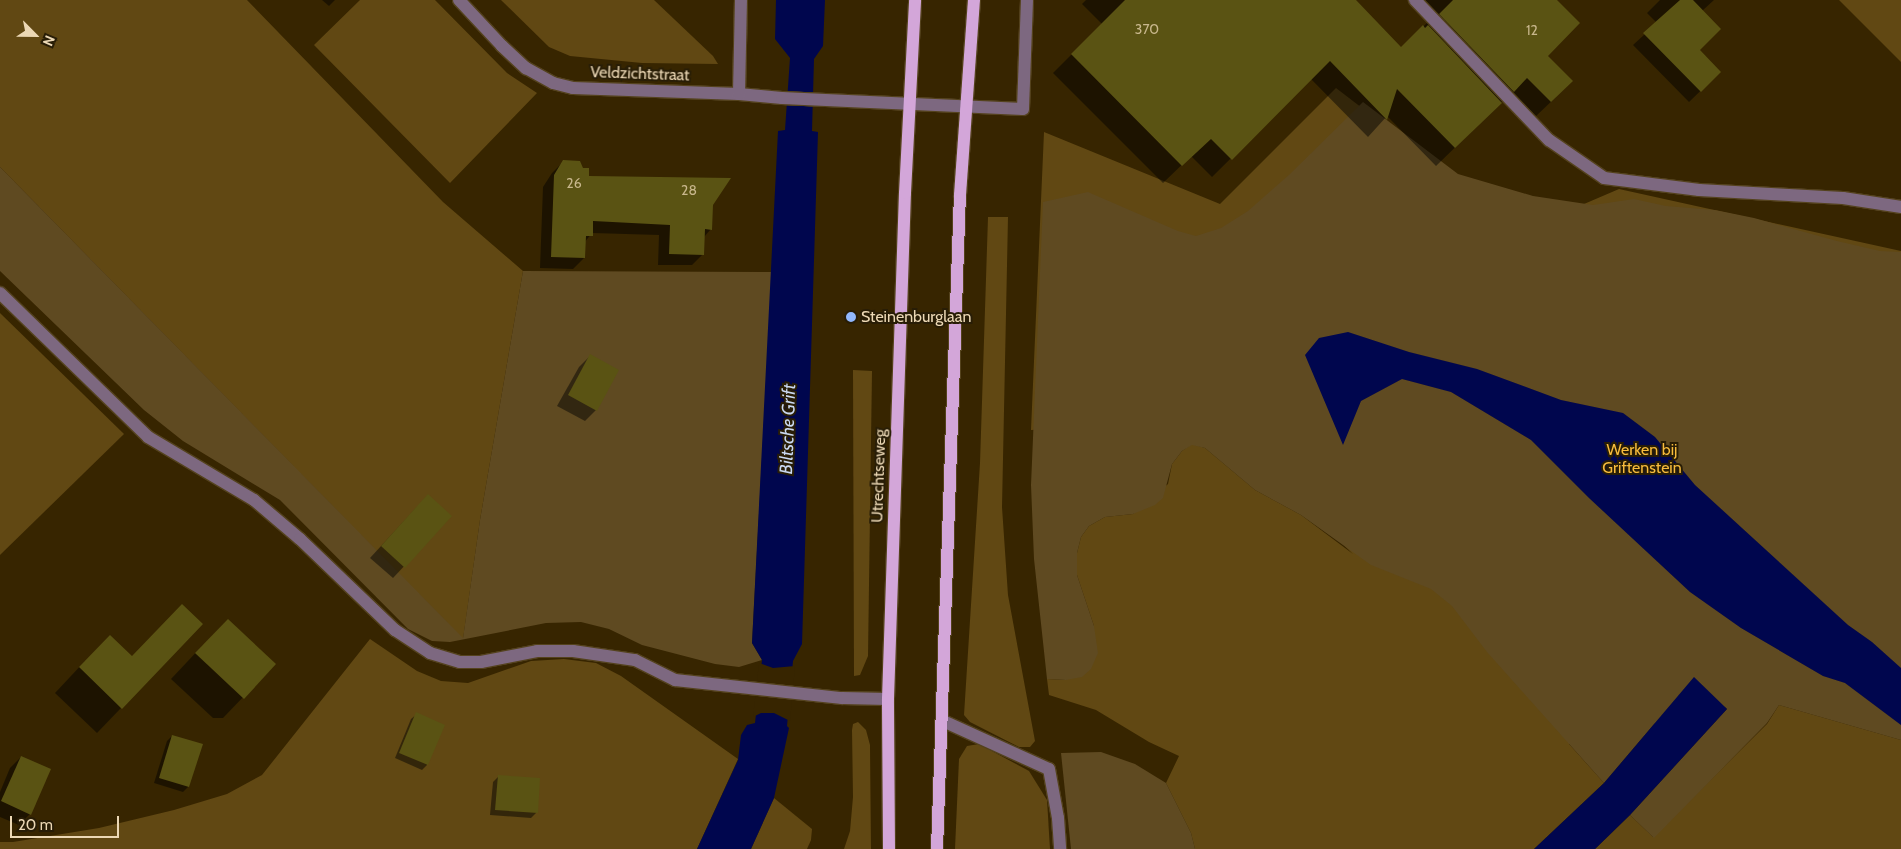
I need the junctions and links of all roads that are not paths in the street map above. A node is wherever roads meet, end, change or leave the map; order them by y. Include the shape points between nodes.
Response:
1 (459, 0) edge
2 (741, 0) edge
3 (915, 0) edge
4 (974, 0) edge
5 (1026, 0) edge
6 (1415, 0) edge
7 (739, 94) junction
8 (910, 103) junction
9 (966, 107) junction
10 (1901, 207) edge
11 (0, 292) edge
12 (888, 699) junction
13 (943, 721) junction
14 (889, 849) edge
15 (937, 849) edge
16 (1060, 849) edge

1 - 7 street, Veldzichtstraat via 520,62 553,83 573,88
2 - 7 street
3 - 8 main road, Utrechtseweg
4 - 9 main road
5 - 9 street via 1023,109
6 - 10 street via 1549,140 1604,178 1699,190 1843,198
7 - 8 street, Veldzichtstraat
8 - 9 street
8 - 12 main road, Utrechtseweg
9 - 13 main road via 960,195
11 - 12 street via 148,437 254,500 321,558 395,630 430,653 460,662 481,662 537,651 573,651 635,660 675,680 842,698
12 - 14 main road, Utrechtseweg
13 - 15 main road
13 - 16 street via 1049,769

